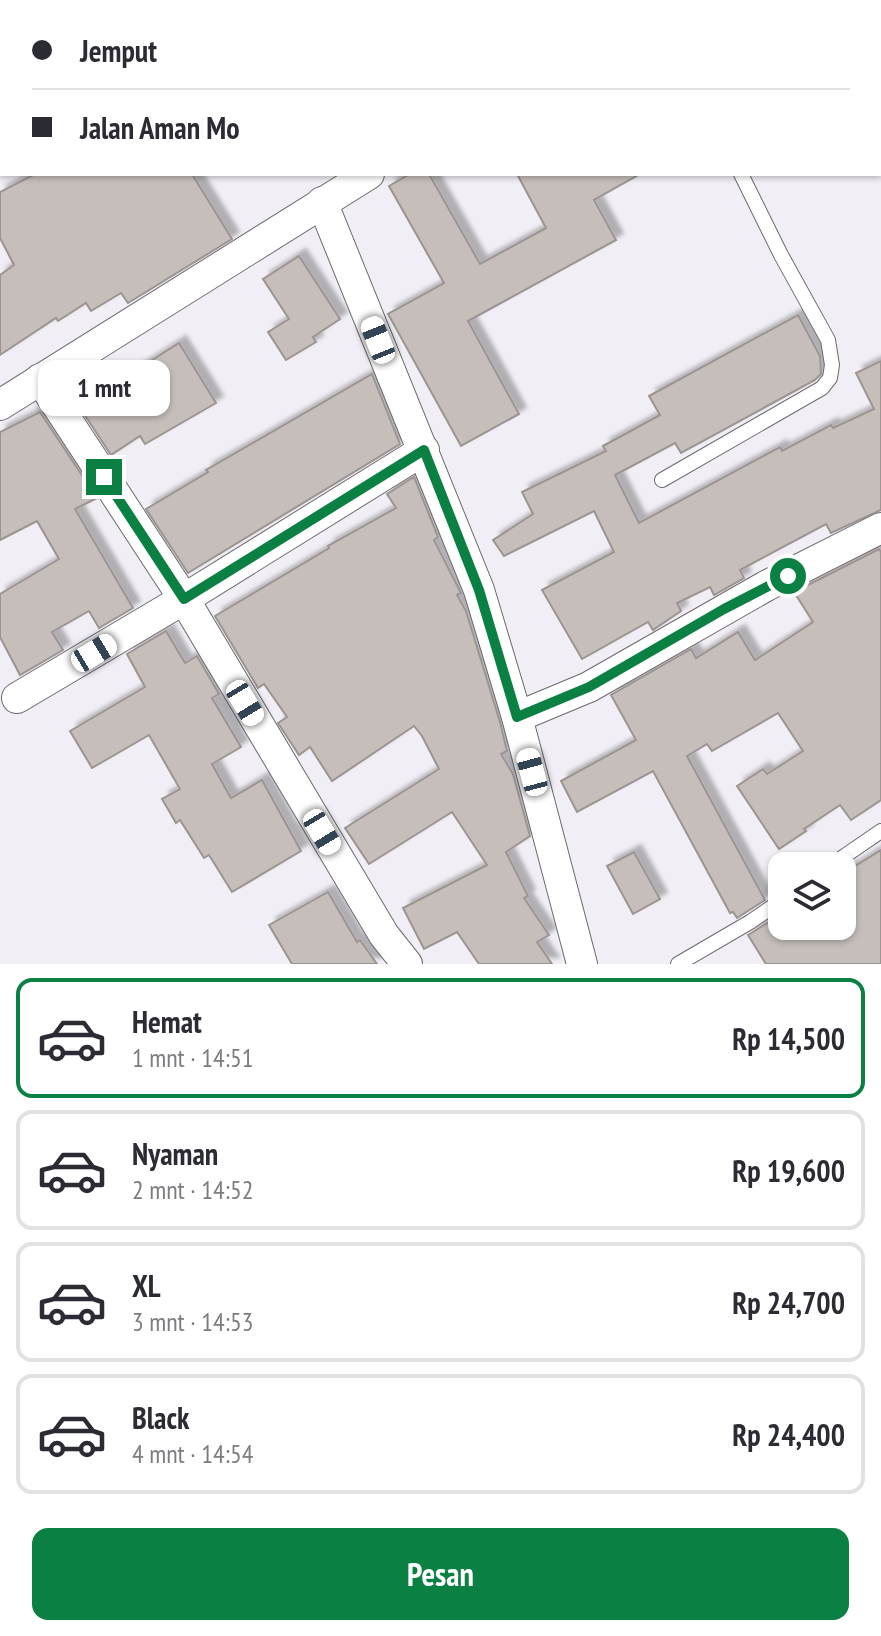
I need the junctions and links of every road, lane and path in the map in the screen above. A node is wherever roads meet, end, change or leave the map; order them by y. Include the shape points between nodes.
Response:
1 (366, 176) edge
2 (742, 176) edge
3 (322, 202) junction
4 (40, 379) junction
5 (0, 405) edge
6 (424, 450) junction
7 (662, 480) dead end
8 (881, 528) edge
9 (184, 599) junction
10 (17, 698) dead end
11 (517, 717) junction
12 (881, 831) edge
13 (850, 852) edge
14 (768, 909) edge
15 (407, 964) edge
16 (582, 964) edge
17 (678, 964) edge

1 - 3 street
2 - 7 lane via 828,340 830,378 822,388
3 - 4 street
3 - 6 street
4 - 5 street
4 - 9 street
6 - 9 street
6 - 11 street via 479,590
8 - 11 street via 589,687
9 - 10 street
9 - 15 street via 384,935
11 - 16 street
12 - 13 lane
14 - 17 lane

